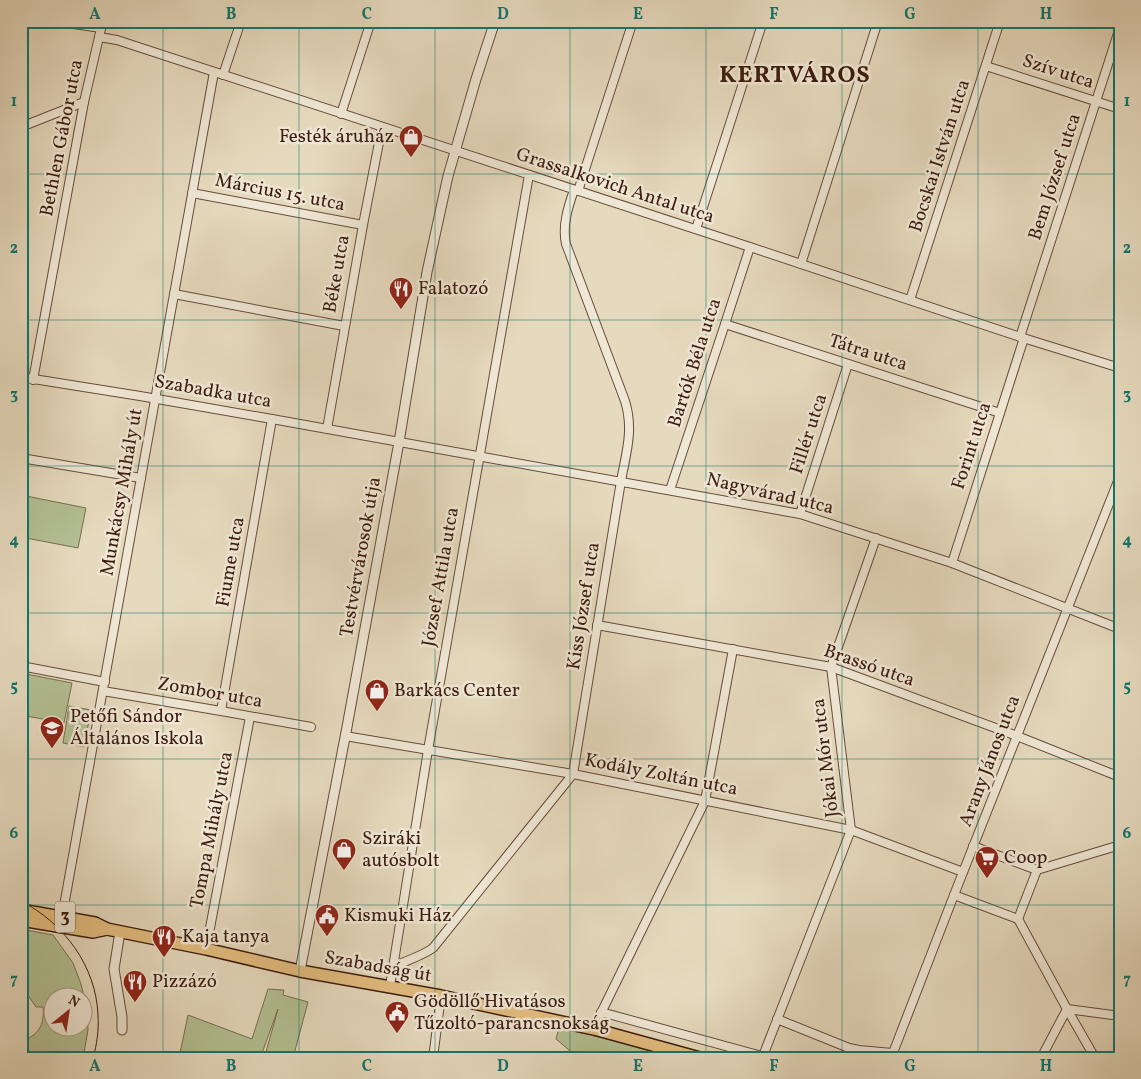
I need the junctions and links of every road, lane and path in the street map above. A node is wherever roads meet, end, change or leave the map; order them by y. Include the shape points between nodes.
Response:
1 (53, 21) edge
2 (241, 21) edge
3 (371, 21) edge
4 (495, 21) edge
5 (633, 21) edge
6 (763, 21) edge
7 (878, 21) edge
8 (1000, 21) edge
9 (102, 24) edge
10 (1120, 27) edge
11 (99, 37) junction
12 (986, 66) junction
13 (214, 72) junction
14 (223, 75) junction
15 (1096, 101) junction
16 (84, 102) junction
17 (1120, 109) edge
18 (341, 114) junction
19 (21, 127) edge
20 (382, 127) junction
21 (455, 150) junction
22 (529, 175) junction
23 (576, 190) junction
24 (192, 193) junction
25 (363, 225) junction
26 (696, 230) junction
27 (750, 247) junction
28 (801, 264) junction
29 (174, 294) junction
30 (910, 300) junction
31 (726, 324) junction
32 (344, 326) junction
33 (1022, 337) junction
34 (848, 364) junction
35 (1120, 368) edge
36 (21, 377) edge
37 (33, 380) junction
38 (156, 398) junction
39 (1000, 413) junction
40 (272, 419) junction
41 (327, 428) junction
42 (398, 442) junction
43 (479, 456) junction
44 (21, 458) edge
45 (1120, 476) edge
46 (141, 478) junction
47 (621, 481) junction
48 (670, 490) junction
49 (800, 514) junction
50 (876, 538) junction
51 (952, 563) junction
52 (1067, 608) junction
53 (597, 625) junction
54 (1120, 629) edge
55 (733, 649) junction
56 (21, 666) edge
57 (831, 667) junction
58 (105, 682) junction
59 (103, 691) junction
60 (221, 711) junction
61 (250, 717) junction
62 (311, 727) dead end
63 (345, 736) junction
64 (1017, 736) junction
65 (428, 750) junction
66 (573, 774) junction
67 (1120, 778) edge
68 (705, 801) junction
69 (851, 830) junction
70 (1120, 845) edge
71 (974, 846) junction
72 (1036, 870) junction
73 (963, 872) junction
74 (954, 895) junction
75 (21, 910) edge
76 (62, 917) junction
77 (1018, 919) junction
78 (21, 920) edge
79 (107, 929) junction
80 (120, 932) junction
81 (206, 949) junction
82 (394, 967) junction
83 (300, 971) junction
84 (390, 986) junction
85 (442, 996) junction
86 (1067, 1009) junction
87 (601, 1012) junction
88 (1120, 1016) edge
89 (778, 1019) junction
90 (594, 1029) junction
91 (122, 1030) dead end
92 (892, 1056) edge
93 (766, 1057) edge
94 (433, 1058) edge
95 (700, 1058) edge
96 (1041, 1058) edge
97 (1095, 1058) edge

1 - 9 street
2 - 14 street
3 - 18 street
4 - 21 street, Testvérvárosok útja
5 - 23 street, Kiss József utca
6 - 26 street
7 - 28 street
8 - 12 street, Bocskai István utca
9 - 11 street, Bethlen Gábor utca
10 - 15 street, Bem József utca
11 - 13 street, Grassalkovich Antal utca
11 - 16 street, Bethlen Gábor utca
12 - 15 street, Szív utca
12 - 30 street, Bocskai István utca
13 - 14 street, Grassalkovich Antal utca
13 - 24 street, Munkácsy Mihály út
14 - 18 street, Grassalkovich Antal utca
15 - 17 street, Szív utca
15 - 33 street, Bem József utca
16 - 19 street
16 - 37 street, Bethlen Gábor utca
18 - 20 street, Grassalkovich Antal utca
20 - 21 street, Grassalkovich Antal utca
20 - 25 street, Béke utca
21 - 22 street, Grassalkovich Antal utca
21 - 42 street, Testvérvárosok útja via 428,272
22 - 23 street, Grassalkovich Antal utca
22 - 43 street, József Attila utca
23 - 26 street, Grassalkovich Antal utca
23 - 47 street, Kiss József utca via 564,236 630,418
24 - 25 street, Március 15. utca
24 - 29 street, Munkácsy Mihály út
25 - 32 street, Béke utca
26 - 27 street, Grassalkovich Antal utca
27 - 28 street, Grassalkovich Antal utca
27 - 31 street, Bartók Béla utca
28 - 30 street, Grassalkovich Antal utca
29 - 32 street
29 - 38 street, Munkácsy Mihály út
30 - 33 street, Grassalkovich Antal utca
31 - 34 street, Tátra utca
31 - 48 street, Bartók Béla utca
32 - 41 street, Béke utca
33 - 35 street, Grassalkovich Antal utca
33 - 39 street, Forint utca
34 - 39 street, Tátra utca
34 - 49 street, Fillér utca
36 - 37 street, Szabadka utca
37 - 38 street, Szabadka utca
38 - 40 street, Szabadka utca
38 - 46 street, Munkácsy Mihály út
39 - 51 street, Forint utca
40 - 41 street, Szabadka utca
40 - 60 street, Fiume utca
41 - 42 street, Szabadka utca
42 - 43 street, Nagyvárad utca
42 - 63 street, Testvérvárosok útja
43 - 47 street, Nagyvárad utca
43 - 65 street, József Attila utca
44 - 46 street
45 - 52 street, Arany János utca
46 - 58 street, Munkácsy Mihály út
47 - 48 street, Nagyvárad utca
47 - 53 street, Kiss József utca
48 - 49 street, Nagyvárad utca
49 - 50 street, Nagyvárad utca
50 - 51 street, Nagyvárad utca
50 - 57 street, Jókai Mór utca
51 - 52 street, Nagyvárad utca
52 - 54 street, Nagyvárad utca
52 - 64 street, Arany János utca
53 - 55 street, Brassó utca
53 - 66 street, Kiss József utca
55 - 57 street, Brassó utca
55 - 68 street
56 - 58 street
57 - 64 street, Brassó utca
57 - 69 street, Jókai Mór utca
58 - 59 street, Munkácsy Mihály út
59 - 60 street, Zombor utca
59 - 76 street, Munkácsy Mihály út
60 - 61 street, Zombor utca
61 - 62 street, Zombor utca
61 - 81 street, Tompa Mihály utca
63 - 65 street, Kodály Zoltán utca
63 - 83 street, Testvérvárosok útja
64 - 67 street, Brassó utca
64 - 71 street, Arany János utca
65 - 66 street, Kodály Zoltán utca
65 - 82 street, József Attila utca
66 - 68 street, Kodály Zoltán utca
66 - 82 street, Kiss József utca via 433,948
68 - 69 street, Kodály Zoltán utca
68 - 87 street
69 - 73 street, Kodály Zoltán utca
69 - 89 street, Jókai Mór utca
70 - 72 street
71 - 72 street
71 - 73 street, Arany János utca
72 - 77 street
73 - 74 street, Arany János utca
74 - 77 street
74 - 92 street, Arany János utca
75 - 76 main road, Szabadság út / 3
76 - 79 main road, Szabadság út / 3 via 95,923
77 - 86 street
78 - 79 main road, Szabadság út / 3 via 93,932
79 - 80 main road, Szabadság út / 3
80 - 81 main road, Szabadság út / 3
80 - 91 street via 114,969
81 - 83 main road, Szabadság út / 3
82 - 84 street, József Attila utca
83 - 84 main road, Szabadság út / 3
84 - 85 main road, Szabadság út / 3
85 - 90 main road, Szabadság út / 3
85 - 94 street
86 - 88 street
86 - 96 street
86 - 97 street
87 - 90 street
87 - 93 street
89 - 92 street via 849,1048
89 - 93 street, Jókai Mór utca
90 - 95 main road, Szabadság út / 3

